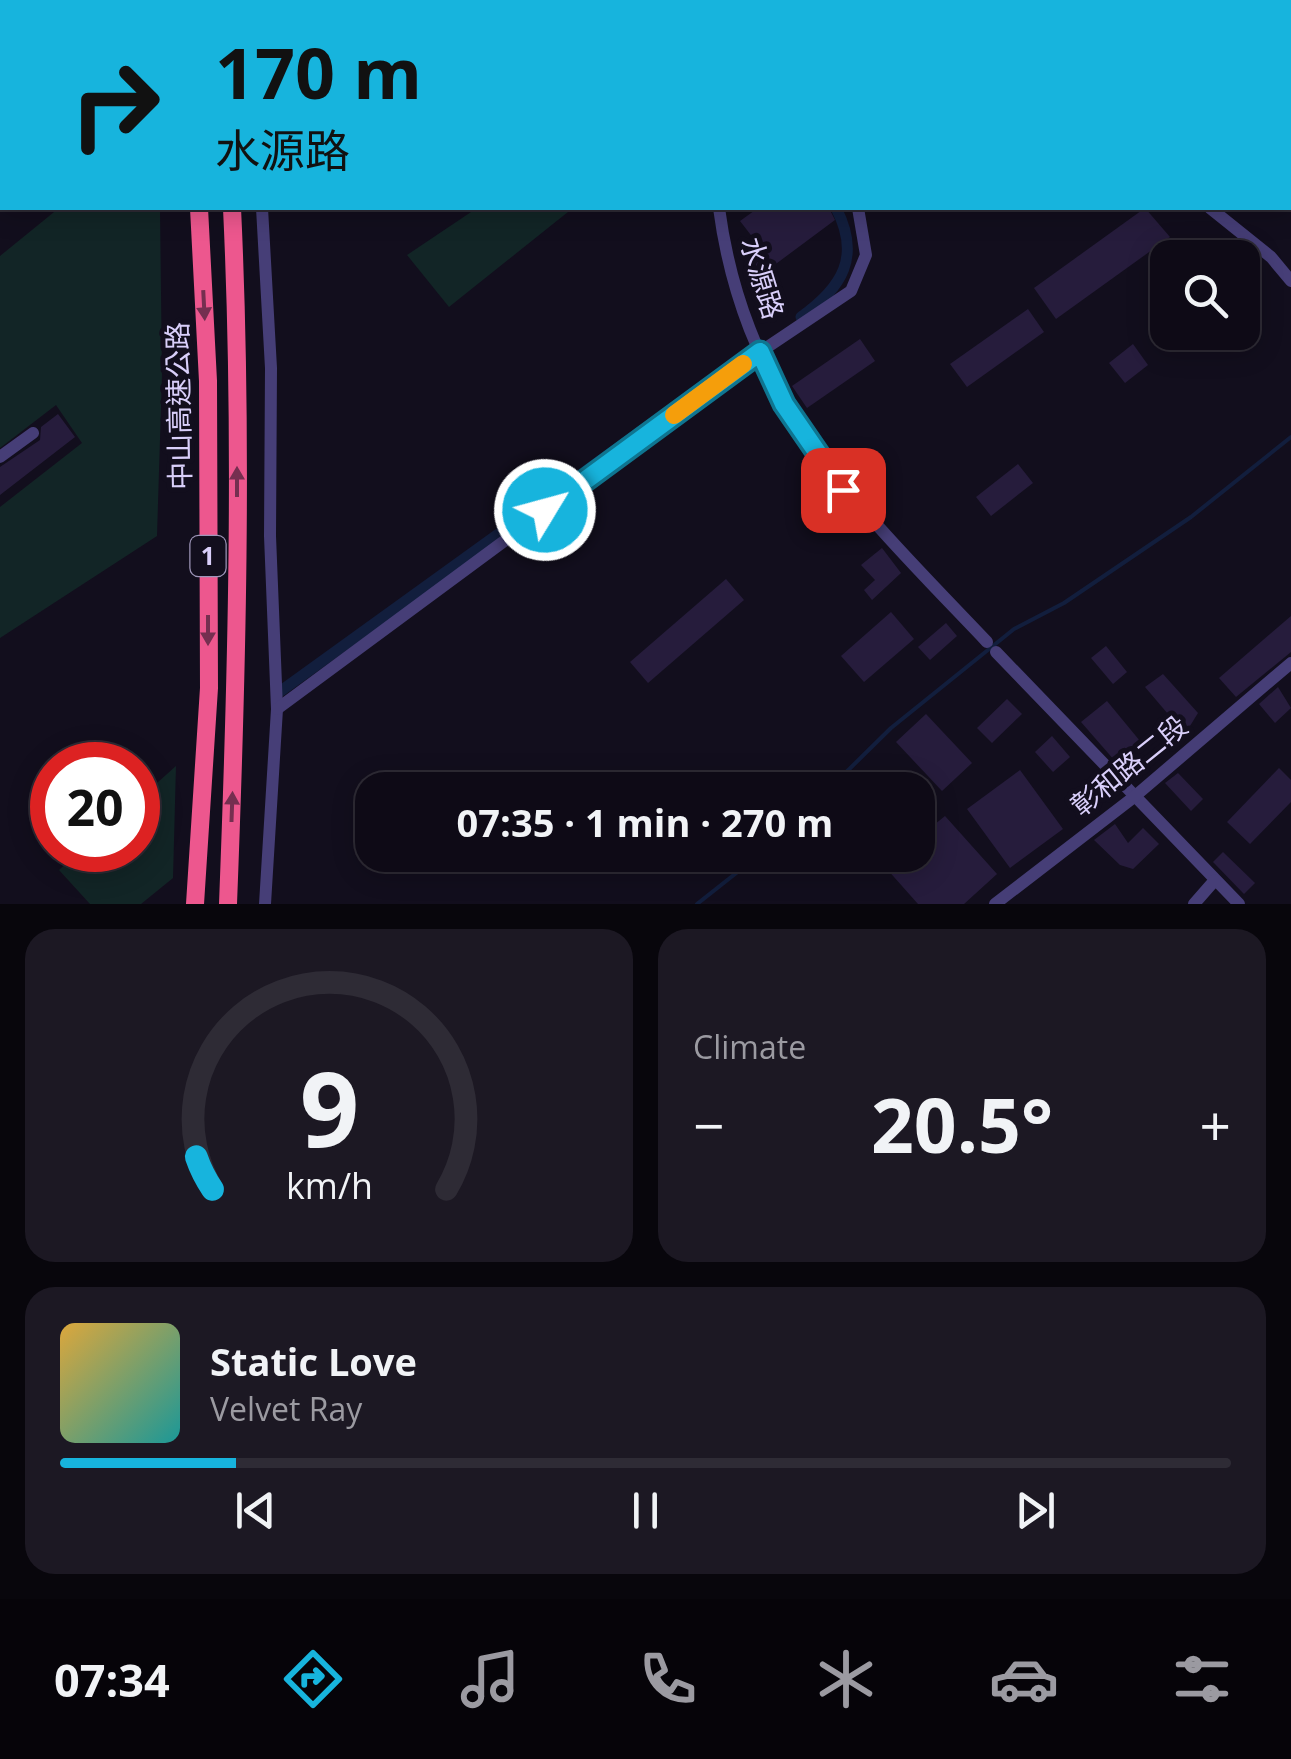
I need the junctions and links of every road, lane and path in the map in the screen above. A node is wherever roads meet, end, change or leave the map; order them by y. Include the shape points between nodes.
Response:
1 (200, 210) edge
2 (232, 210) edge
3 (262, 210) edge
4 (719, 210) edge
5 (858, 210) edge
6 (1212, 210) edge
7 (1291, 281) edge
8 (760, 352) junction
9 (33, 433) dead end
10 (0, 458) edge
11 (1291, 663) edge
12 (277, 709) junction
13 (1134, 797) junction
14 (1215, 880) junction
15 (195, 904) edge
16 (228, 904) edge
17 (265, 904) edge
18 (995, 904) edge
19 (1194, 904) edge
20 (1239, 904) edge

1 -> 15 highway, 中山高速公路 / 1 via 209,688
16 -> 2 highway, 中山高速公路 / 1 via 236,679
3 - 12 street
4 - 8 street, 水源路 via 725,255
5 - 8 street via 866,255 851,291
6 - 7 street
8 - 12 street
8 - 13 street, 水源路 via 784,404 843,490
9 - 10 street
11 - 13 street, 彰和路二段
12 - 17 street
13 - 14 street, 水源路
13 - 18 street, 彰和路二段
14 - 19 street
14 - 20 street, 水源路

